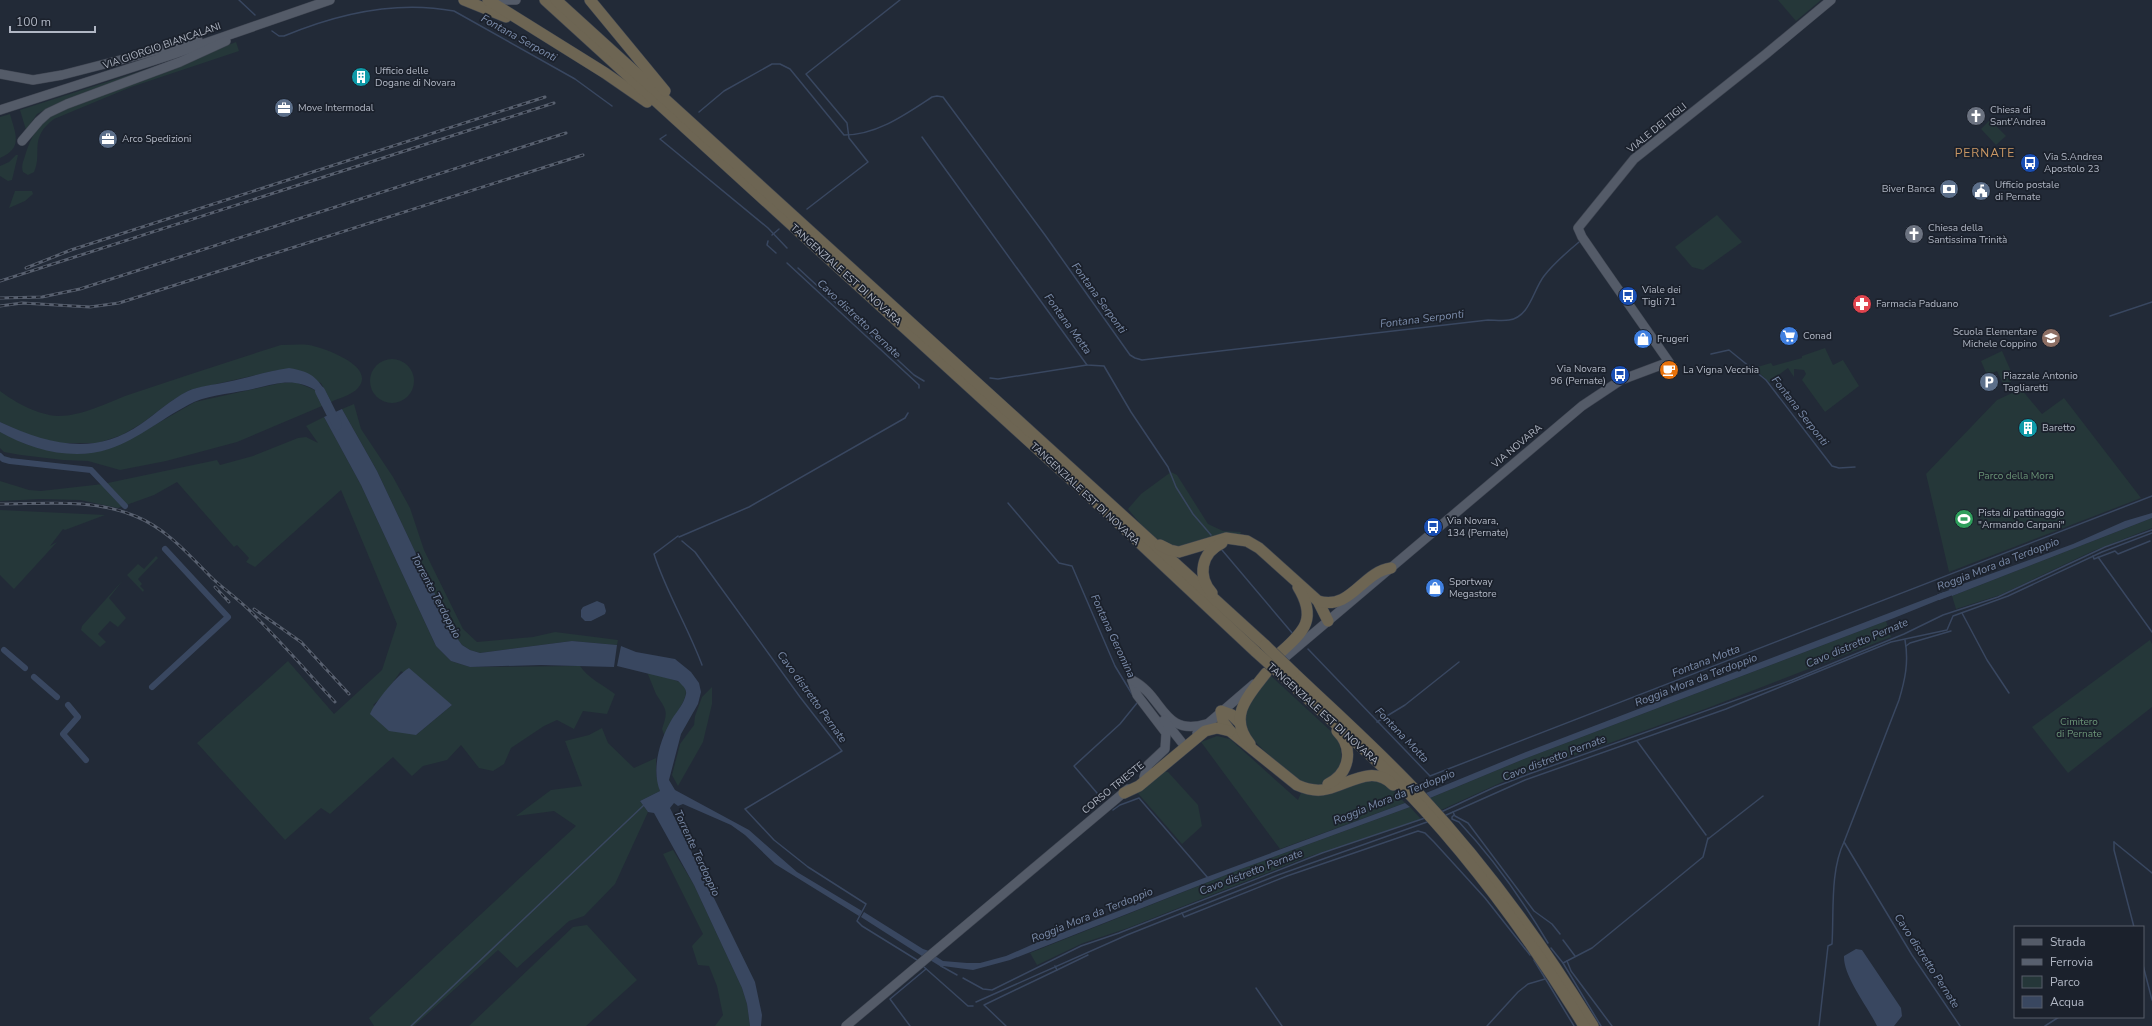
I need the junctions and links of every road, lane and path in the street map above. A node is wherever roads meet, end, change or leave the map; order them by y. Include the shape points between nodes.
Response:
1 (330, 0) edge
2 (464, 0) edge
3 (488, 0) edge
4 (498, 0) edge
5 (516, 0) edge
6 (590, 0) edge
7 (1831, 0) edge
8 (550, 2) edge
9 (268, 21) junction
10 (533, 29) junction
11 (0, 74) edge
12 (3, 109) edge
13 (22, 141) dead end
14 (748, 179) junction
15 (1664, 360) joint
16 (1128, 520) junction
17 (1234, 538) junction
18 (1392, 567) junction
19 (1296, 584) junction
20 (1318, 601) junction
21 (1308, 612) junction
22 (1328, 621) junction
23 (1248, 629) junction
24 (1260, 649) junction
25 (1281, 652) dead end
26 (1265, 670) junction
27 (1289, 675) junction
28 (1132, 680) junction
29 (1245, 691) joint
30 (1221, 711) junction
31 (1319, 711) junction
32 (1208, 723) junction
33 (1240, 723) junction
34 (1230, 731) junction
35 (1184, 744) junction
36 (1256, 750) junction
37 (1144, 777) junction
38 (1317, 790) junction
39 (1124, 793) junction
40 (1411, 795) junction
41 (1438, 825) junction
42 (846, 1026) edge
43 (1584, 1026) edge
44 (1593, 1026) edge

1 - 9 main road, VIA GIORGIO BIANCALANI
2 - 10 highway
3 - 10 highway
4 - 5 main road
6 - 14 highway via 662,88 743,164
7 - 15 main road, VIALE DEI TIGLI via 1634,159 1578,228
8 - 14 highway, TANGENZIALE EST DI NOVARA
9 - 11 main road via 62,75 33,80
9 - 12 main road, VIA GIORGIO BIANCALANI
9 - 13 main road via 180,62 48,113
10 - 14 highway via 650,104 732,176
14 - 16 highway, TANGENZIALE EST DI NOVARA
14 - 24 highway, TANGENZIALE EST DI NOVARA via 1112,517
15 - 18 main road, VIA NOVARA via 1621,380 1582,406
16 - 17 highway via 1162,546 1174,551 1184,551 1226,538
16 - 23 highway, TANGENZIALE EST DI NOVARA
17 - 19 highway via 1253,544
17 - 23 highway via 1220,544 1209,553 1203,576 1211,592
18 - 20 highway via 1371,578 1339,602 1328,604
18 - 22 main road
19 - 20 highway
19 - 21 highway
20 - 22 highway
21 - 22 highway
21 - 25 highway via 1302,633
22 - 26 main road
23 - 24 highway, TANGENZIALE EST DI NOVARA
24 - 27 highway, TANGENZIALE EST DI NOVARA, bridge
26 - 29 highway
26 - 33 highway via 1243,704
27 - 31 highway, TANGENZIALE EST DI NOVARA
27 - 40 highway, TANGENZIALE EST DI NOVARA
28 - 32 main road via 1142,685 1177,725 1188,728
28 - 35 main road
28 - 37 main road via 1134,690 1164,729 1167,739 1165,749 1148,765
29 - 30 main road, CORSO TRIESTE
30 - 32 main road, CORSO TRIESTE
30 - 33 highway via 1232,715
30 - 34 highway via 1223,722
31 - 38 highway via 1340,734 1348,754 1346,766 1340,776
31 - 40 highway, TANGENZIALE EST DI NOVARA via 1345,732
32 - 35 main road, CORSO TRIESTE
33 - 36 highway via 1246,738
34 - 36 highway
34 - 39 highway via 1217,728 1206,731 1139,786
35 - 37 main road, CORSO TRIESTE
36 - 38 highway via 1296,785
37 - 39 main road, CORSO TRIESTE
38 - 40 highway via 1370,775 1385,778
39 - 42 main road, CORSO TRIESTE
40 - 41 highway, TANGENZIALE EST DI NOVARA
41 - 43 highway, TANGENZIALE EST DI NOVARA via 1540,957
41 - 44 highway, TANGENZIALE EST DI NOVARA via 1516,910

